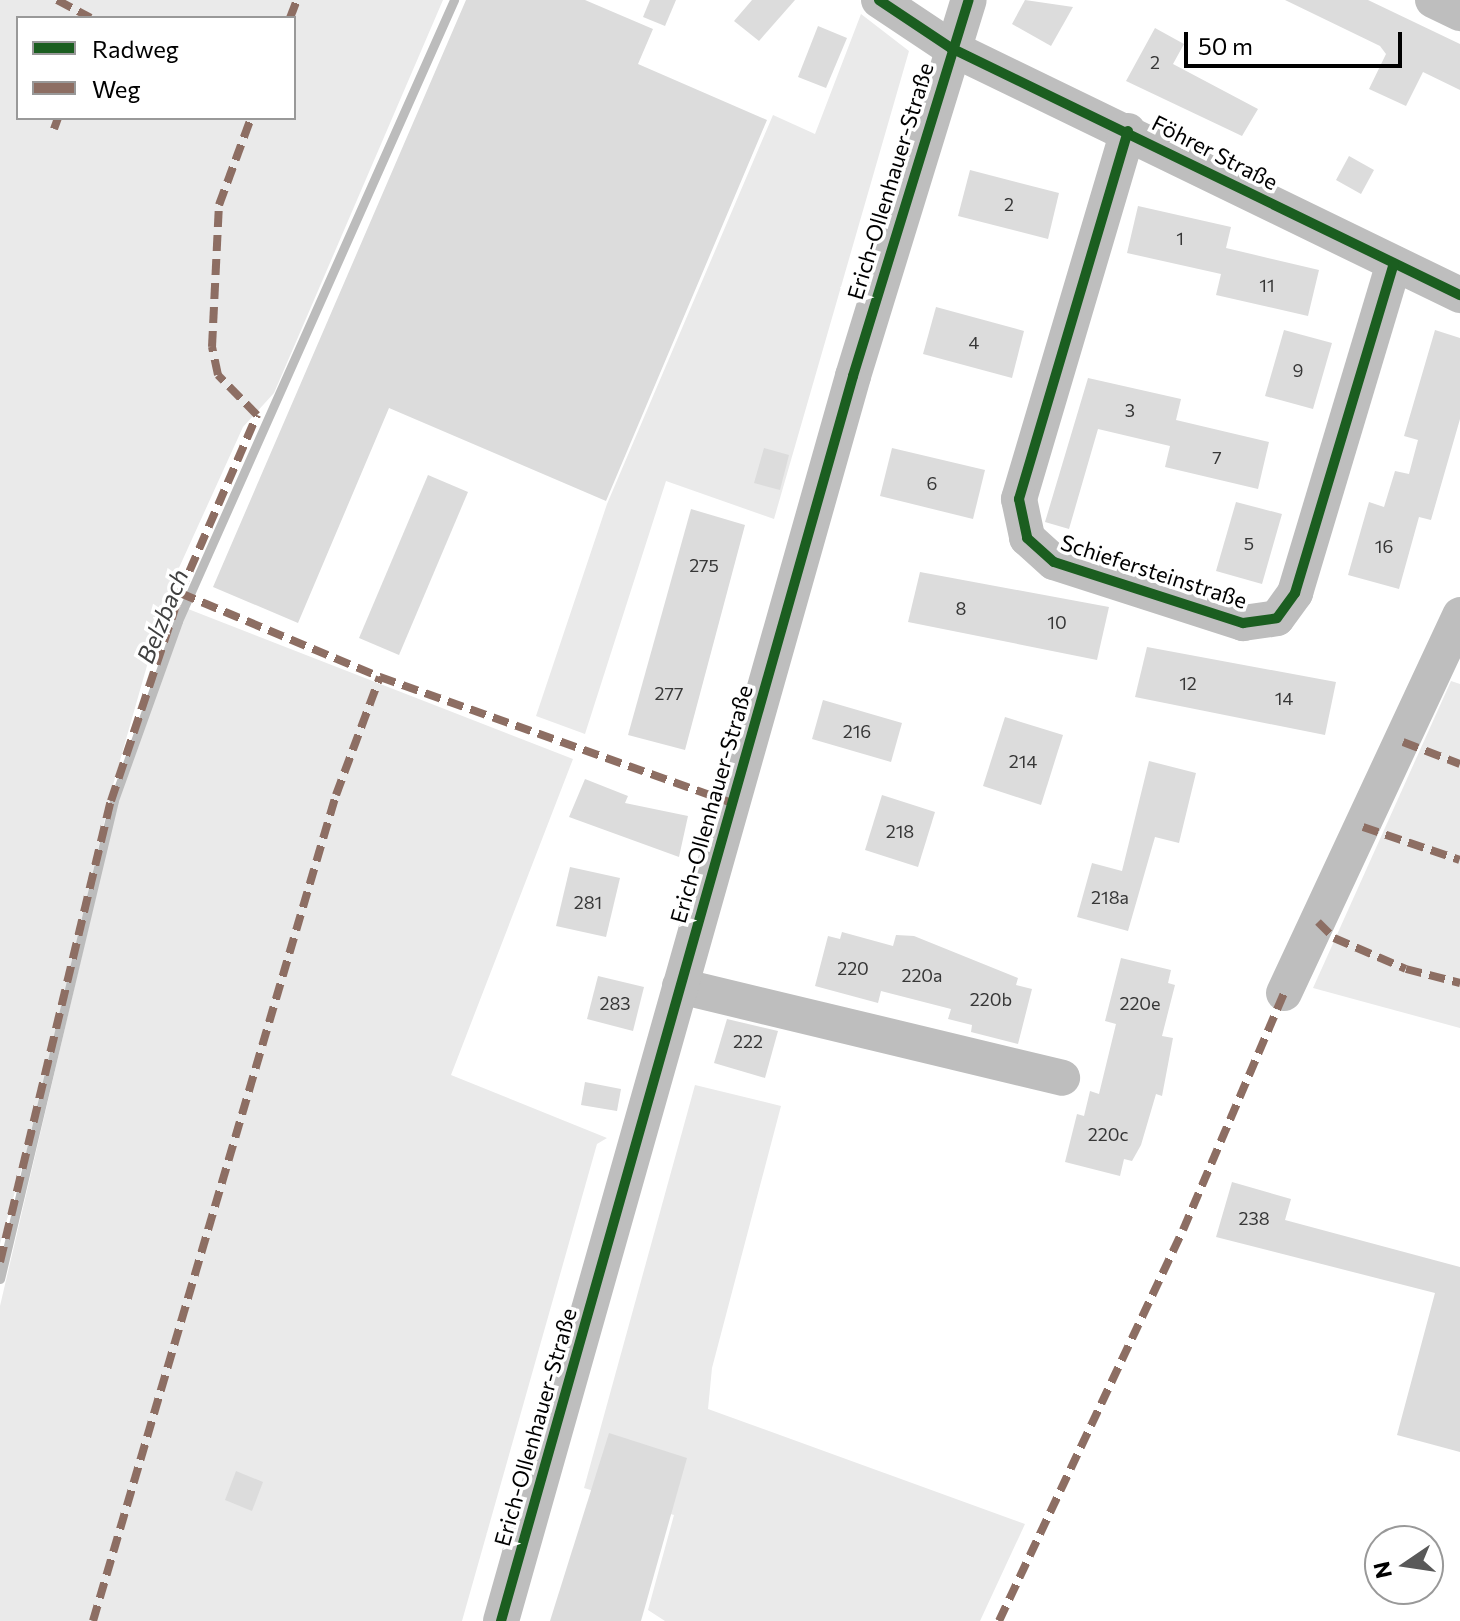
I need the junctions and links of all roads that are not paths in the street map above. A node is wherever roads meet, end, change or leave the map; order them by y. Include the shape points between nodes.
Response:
1 (879, 0) edge
2 (969, 0) edge
3 (1433, 0) edge
4 (1460, 13) edge
5 (951, 48) junction
6 (1128, 131) junction
7 (1394, 264) junction
8 (1460, 295) edge
9 (1460, 615) edge
10 (680, 986) junction
11 (1284, 993) dead end
12 (1062, 1078) dead end
13 (501, 1621) edge

1 - 5 street, Föhrer Straße
2 - 5 street, Erich-Ollenhauer-Straße
3 - 4 street
5 - 6 street, Föhrer Straße
5 - 10 street, Erich-Ollenhauer-Straße
6 - 7 street, Föhrer Straße
6 - 7 street, Schiefersteinstraße via 1019,499 1027,538 1054,562 1243,623 1277,618 1295,593
7 - 8 street, Föhrer Straße
9 - 11 street
10 - 12 street
10 - 13 street, Erich-Ollenhauer-Straße

